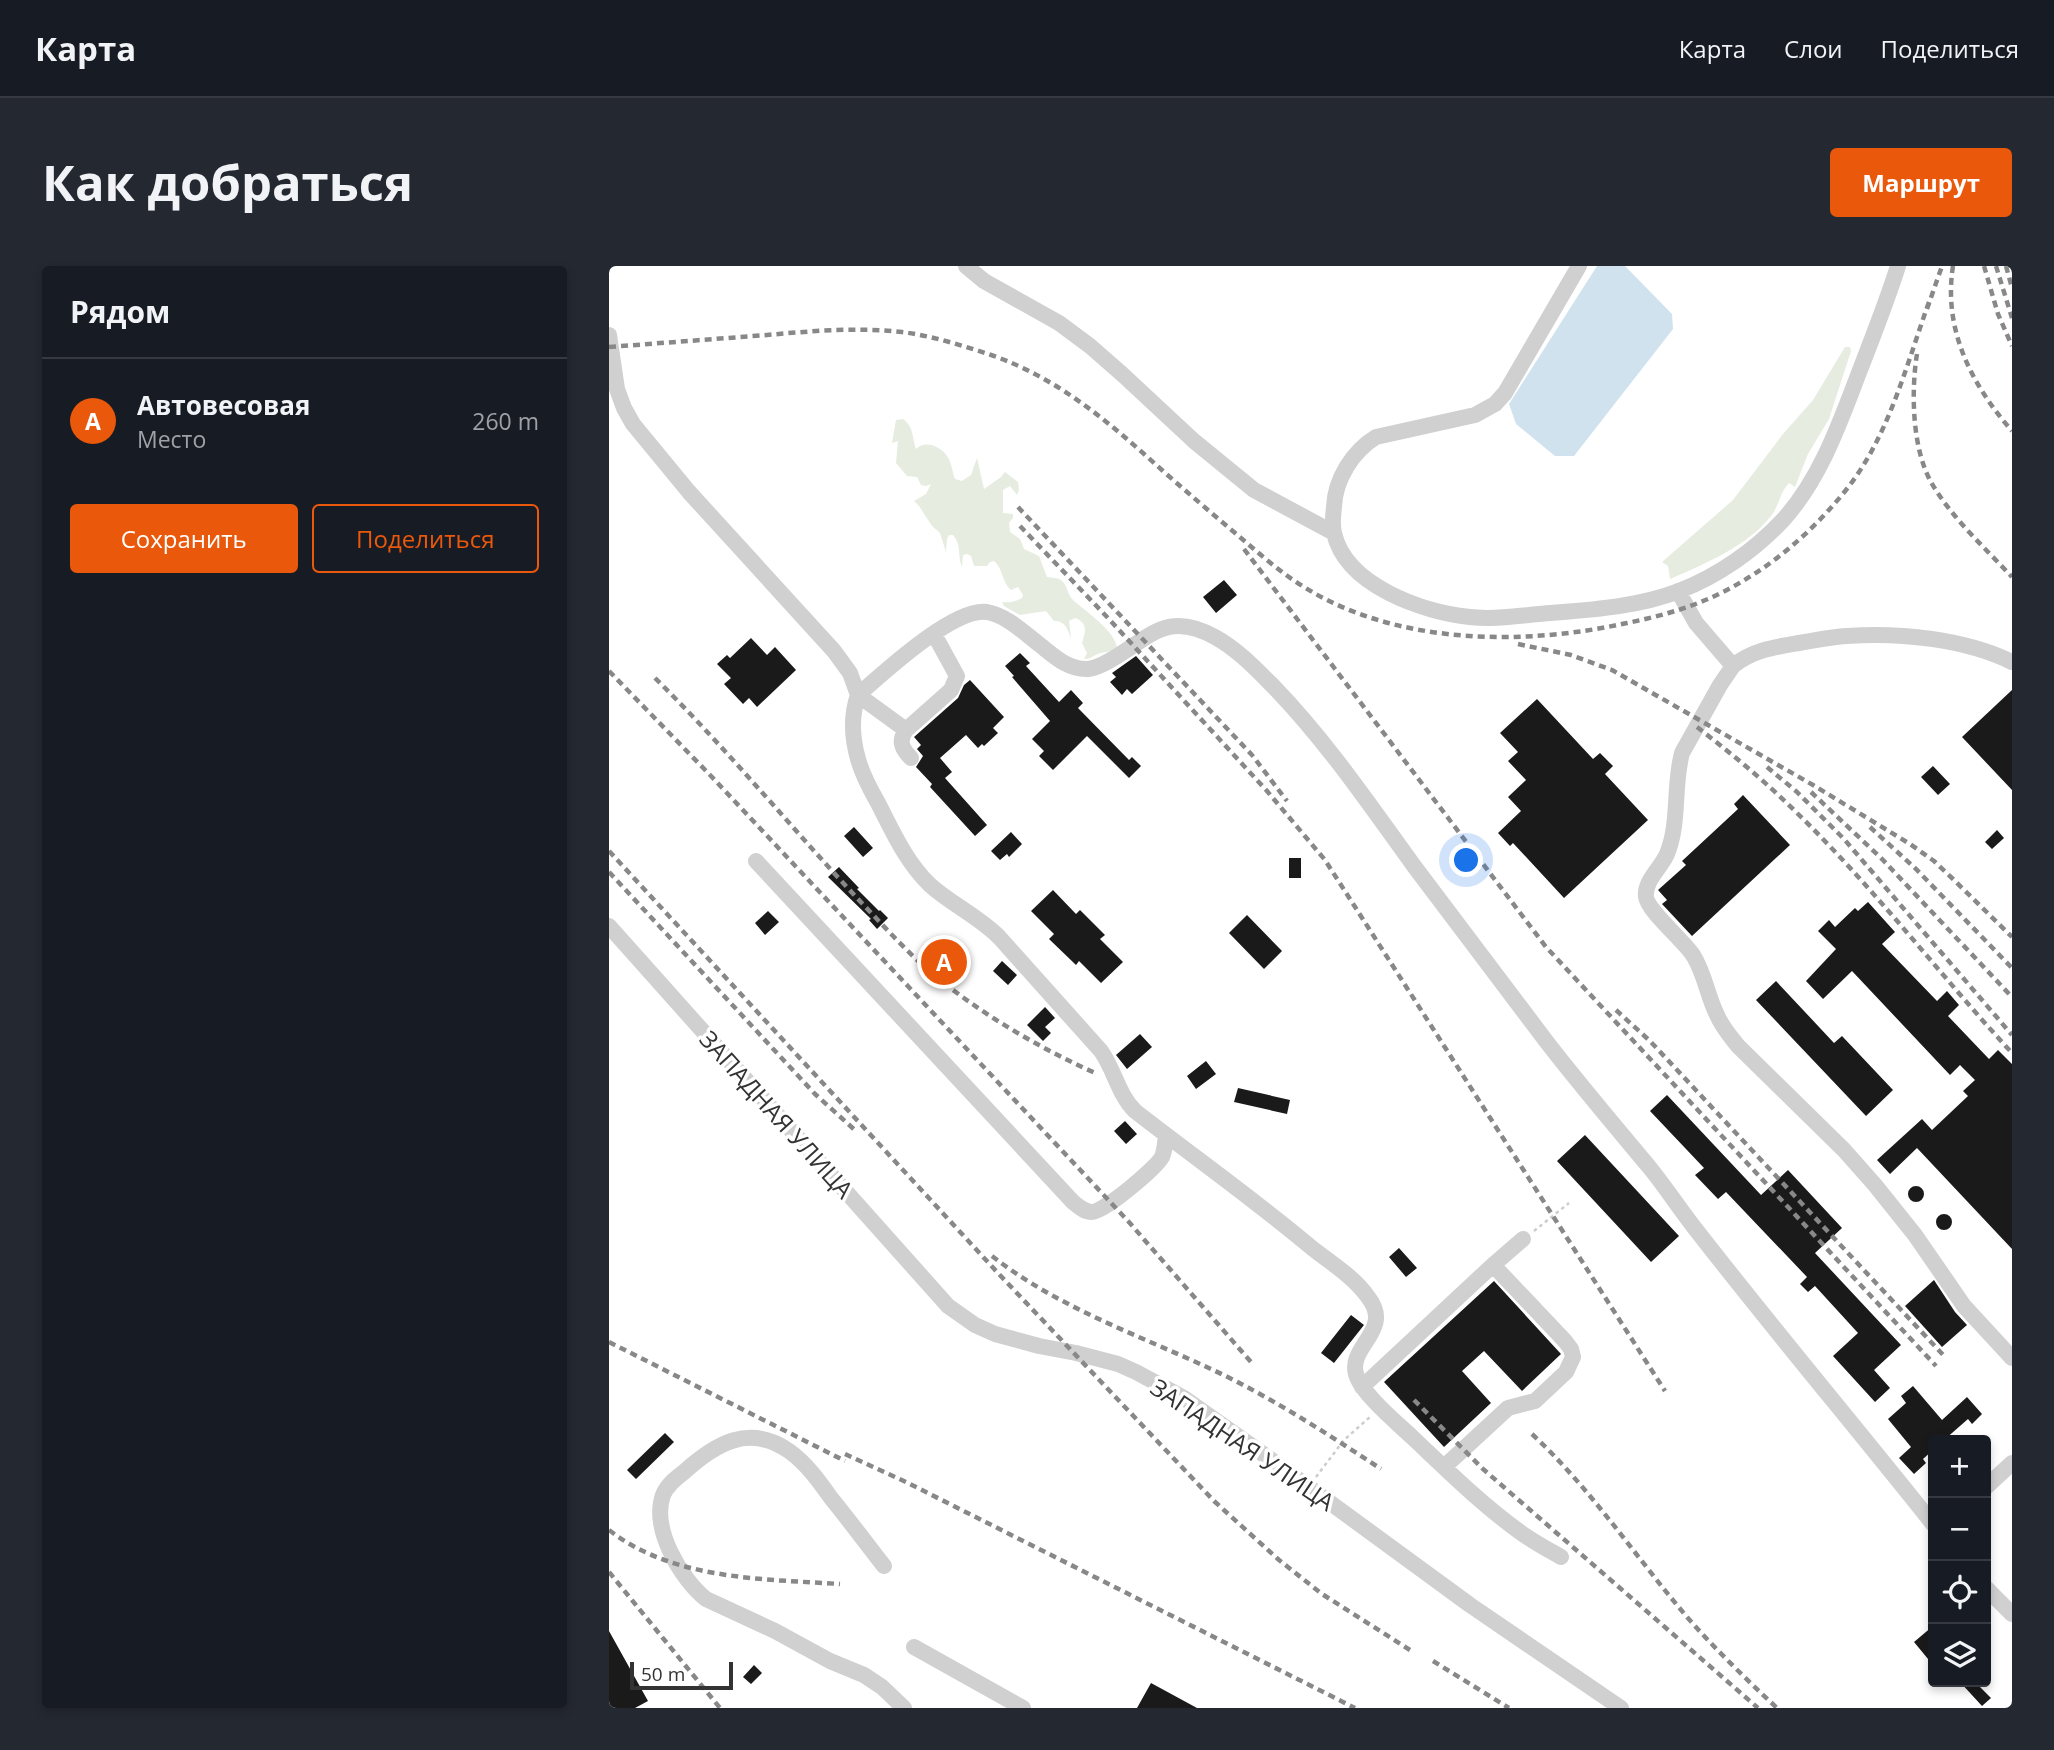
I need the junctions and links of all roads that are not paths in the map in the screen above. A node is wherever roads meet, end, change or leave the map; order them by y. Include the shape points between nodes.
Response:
1 (966, 266) edge
2 (1579, 266) edge
3 (1898, 266) edge
4 (609, 335) edge
5 (1334, 533) junction
6 (1678, 592) junction
7 (934, 634) junction
8 (2012, 662) edge
9 (1733, 666) junction
10 (858, 695) junction
11 (905, 730) junction
12 (911, 758) dead end
13 (756, 860) dead end
14 (609, 926) edge
15 (1166, 1135) junction
16 (1523, 1239) road end
17 (1493, 1265) junction
18 (2012, 1358) edge
19 (1362, 1387) junction
20 (2012, 1463) edge
21 (1444, 1467) junction
22 (1991, 1482) edge
23 (1928, 1518) edge
24 (1561, 1557) dead end
25 (884, 1566) dead end
26 (1991, 1592) edge
27 (2010, 1609) edge
28 (914, 1647) dead end
29 (904, 1708) edge
30 (1023, 1708) edge
31 (1621, 1708) edge

1 - 5 street via 1090,346 1254,490
2 - 5 street via 1495,404 1475,415 1376,437 1352,458 1334,501
3 - 6 street via 1836,430 1798,501 1748,552
4 - 10 street via 617,389 633,424 688,492 834,651 850,673
5 - 6 street via 1353,568 1367,580 1407,600 1472,618 1595,609
6 - 9 street via 1696,623
7 - 10 street
7 - 11 street via 957,681
7 - 23 street via 966,614 988,612 1009,622 1060,661 1090,669 1169,626 1205,631 1228,645 1312,728 1584,1091
8 - 9 street via 1950,643 1864,635 1772,647
9 - 18 street via 1682,753 1673,833 1666,855 1646,887 1647,902 1701,969 1724,1030 1875,1185 1964,1306
10 - 11 street
10 - 15 street via 853,727 858,762 913,867 999,937 1101,1051 1125,1100
11 - 12 street via 901,742
13 - 15 street via 1083,1210 1099,1210 1156,1164
14 - 31 street, ЗАПАДНАЯ УЛИЦА via 959,1316 1014,1340 1118,1364 1184,1398
15 - 19 street via 1302,1239 1369,1297 1376,1324 1354,1371
16 - 17 street
17 - 19 street
17 - 21 street via 1565,1341 1573,1357 1566,1372 1535,1401 1508,1408
19 - 21 street
20 - 22 street
21 - 24 street via 1522,1534
25 - 29 street via 810,1471 787,1450 762,1439 740,1439 712,1449 663,1495 662,1521 670,1549 697,1591 865,1675
26 - 27 street
28 - 30 street

